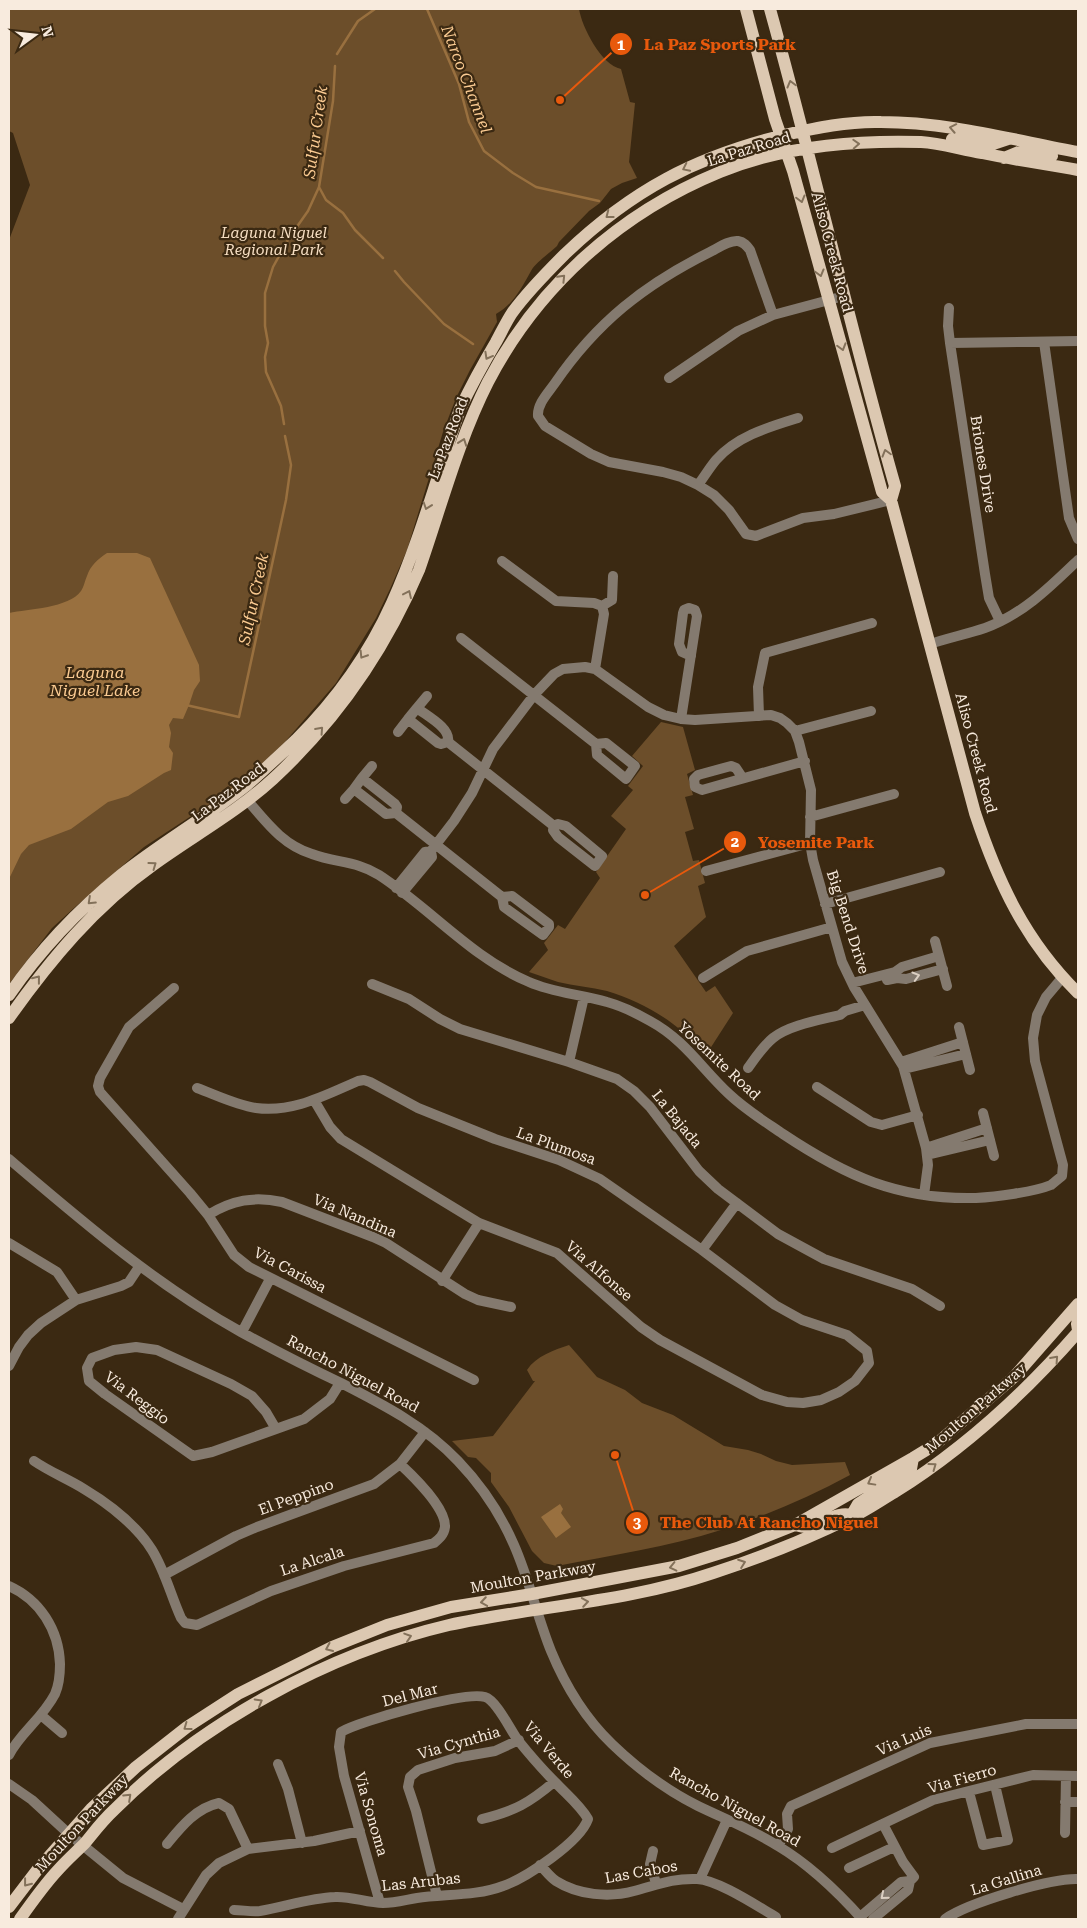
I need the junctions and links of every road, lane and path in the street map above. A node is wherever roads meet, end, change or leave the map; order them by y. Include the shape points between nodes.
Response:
1 (746, 9) edge
2 (770, 9) edge
3 (804, 131) junction
4 (781, 136) junction
5 (1008, 139) junction
6 (924, 142) junction
7 (808, 149) junction
8 (1076, 151) edge
9 (787, 153) junction
10 (1004, 158) junction
11 (1078, 164) edge
12 (1065, 168) junction
13 (1078, 170) edge
14 (844, 296) junction
15 (828, 300) junction
16 (950, 308) dead end
17 (773, 315) junction
18 (1078, 341) edge
19 (1044, 342) junction
20 (950, 344) junction
21 (669, 378) dead end
22 (798, 418) dead end
23 (698, 485) junction
24 (891, 500) junction
25 (1078, 539) edge
26 (1078, 560) edge
27 (502, 561) dead end
28 (613, 576) dead end
29 (602, 606) junction
30 (1000, 621) junction
31 (872, 623) dead end
32 (461, 638) dead end
33 (930, 644) junction
34 (691, 656) dead end
35 (595, 669) junction
36 (534, 695) junction
37 (428, 696) dead end
38 (417, 708) junction
39 (871, 711) dead end
40 (759, 716) junction
41 (408, 719) junction
42 (681, 719) junction
43 (794, 731) junction
44 (398, 732) dead end
45 (297, 739) junction
46 (448, 742) junction
47 (596, 744) dead end
48 (805, 761) junction
49 (372, 766) dead end
50 (483, 770) junction
51 (742, 777) dead end
52 (362, 778) junction
53 (354, 789) junction
54 (894, 794) dead end
55 (345, 799) dead end
56 (248, 801) junction
57 (396, 814) junction
58 (810, 816) junction
59 (554, 826) junction
60 (184, 829) junction
61 (810, 843) junction
62 (434, 848) junction
63 (706, 871) dead end
64 (940, 872) dead end
65 (399, 890) junction
66 (502, 897) junction
67 (825, 904) junction
68 (832, 927) junction
69 (935, 941) dead end
70 (939, 956) junction
71 (943, 969) junction
72 (896, 975) junction
73 (703, 978) dead end
74 (1062, 978) junction
75 (372, 984) dead end
76 (854, 986) junction
77 (947, 986) dead end
78 (174, 988) dead end
79 (1078, 993) edge
80 (9, 995) edge
81 (584, 997) junction
82 (866, 1008) junction
83 (9, 1018) edge
84 (959, 1027) dead end
85 (963, 1042) junction
86 (966, 1054) junction
87 (926, 1059) junction
88 (569, 1062) junction
89 (903, 1066) junction
90 (748, 1068) dead end
91 (970, 1070) dead end
92 (817, 1087) dead end
93 (197, 1088) dead end
94 (314, 1100) junction
95 (982, 1114) dead end
96 (918, 1115) junction
97 (987, 1128) junction
98 (990, 1140) junction
99 (955, 1144) junction
100 (927, 1152) junction
101 (994, 1156) dead end
102 (9, 1159) edge
103 (924, 1195) junction
104 (737, 1203) junction
105 (208, 1215) junction
106 (479, 1223) junction
107 (9, 1243) edge
108 (702, 1250) junction
109 (139, 1267) junction
110 (270, 1279) junction
111 (442, 1281) junction
112 (76, 1300) junction
113 (1078, 1304) edge
114 (940, 1306) dead end
115 (511, 1307) dead end
116 (1078, 1320) edge
117 (1078, 1331) edge
118 (242, 1332) junction
119 (9, 1341) edge
120 (19, 1346) junction
121 (870, 1357) joint
122 (9, 1366) edge
123 (474, 1380) dead end
124 (340, 1383) junction
125 (276, 1429) junction
126 (425, 1432) junction
127 (914, 1458) junction
128 (34, 1461) dead end
129 (400, 1464) junction
130 (854, 1516) junction
131 (795, 1525) junction
132 (164, 1575) junction
133 (9, 1586) edge
134 (532, 1594) junction
135 (537, 1610) junction
136 (489, 1699) joint
137 (42, 1716) junction
138 (1078, 1724) edge
139 (341, 1732) joint
140 (62, 1733) dead end
141 (518, 1740) junction
142 (9, 1755) edge
143 (278, 1764) dead end
144 (1066, 1776) junction
145 (1078, 1776) edge
146 (554, 1782) junction
147 (9, 1784) edge
148 (995, 1785) junction
149 (969, 1792) junction
150 (1065, 1802) junction
151 (1078, 1802) edge
152 (482, 1819) dead end
153 (588, 1819) joint
154 (728, 1820) junction
155 (883, 1824) junction
156 (360, 1831) junction
157 (1064, 1833) dead end
158 (70, 1834) junction
159 (302, 1843) junction
160 (167, 1844) dead end
161 (83, 1845) junction
162 (778, 1846) junction
163 (894, 1847) junction
164 (832, 1848) dead end
165 (248, 1849) junction
166 (653, 1851) dead end
167 (540, 1865) junction
168 (849, 1868) dead end
169 (700, 1879) junction
170 (912, 1879) junction
171 (1078, 1879) edge
172 (656, 1884) junction
173 (437, 1896) junction
174 (380, 1903) junction
175 (9, 1907) edge
176 (183, 1909) junction
177 (234, 1910) dead end
178 (776, 1917) dead end
179 (861, 1918) edge
180 (20, 1919) edge
181 (178, 1919) edge
182 (873, 1919) edge
183 (945, 1919) edge

1 - 4 main road, Aliso Creek Road
3 -> 2 main road, Aliso Creek Road
3 - 4 main road, La Paz Road
5 -> 3 main road, La Paz Road via 912,122 857,122
3 - 7 main road, Aliso Creek Road
4 - 9 main road, Aliso Creek Road
4 -> 45 main road, La Paz Road via 708,158 637,195 592,229 549,270 512,313 460,409 401,583 379,629 350,676
5 - 6 main road via 990,145 936,137
5 - 8 main road, La Paz Road
7 -> 6 main road, La Paz Road
6 - 10 main road, La Paz Road
7 - 9 main road, La Paz Road
7 - 14 main road, Aliso Creek Road
8 - 10 main road via 1060,157 1021,151
9 -> 15 main road, Aliso Creek Road
56 -> 9 main road, La Paz Road via 301,752 329,720 380,650 419,570 464,438 488,383 517,335 550,291 590,251 665,199 721,172
10 - 12 main road, La Paz Road
11 - 12 main road
12 - 13 main road, La Paz Road
14 - 15 street
24 -> 14 main road, Aliso Creek Road via 895,486
15 - 17 street
15 -> 24 main road, Aliso Creek Road via 882,492
16 - 20 street, Briones Drive
17 - 21 street via 738,331
17 - 23 street via 750,250 742,242 729,243 649,286 610,317 572,358 540,405 538,416 545,426 591,454 609,462 681,477
18 - 19 street
19 - 20 street
19 - 25 street via 1069,518
20 - 30 street, Briones Drive via 984,574 989,598
22 - 23 street via 760,430 733,444
23 - 24 street via 714,495 751,536 803,518
24 - 33 main road, Aliso Creek Road
26 - 30 street via 1045,592
27 - 29 street via 556,601
28 - 29 street via 612,600
29 - 35 street via 604,614
30 - 33 street
31 - 40 street via 765,653 758,687
32 - 36 street
33 - 74 main road, Aliso Creek Road via 975,813 996,873 1016,912
34 - 42 street
35 - 36 street via 563,670 554,674
35 - 42 street via 648,707
36 - 47 street
36 - 50 street via 493,749
37 - 38 street
38 - 41 street
38 - 46 street via 445,731
39 - 43 street
40 - 42 street
40 - 43 street via 780,718
41 - 44 street
41 - 46 street via 438,743
43 - 48 street, Big Bend Drive
45 - 56 main road via 296,749 250,791
45 - 60 main road, La Paz Road via 247,784
46 - 50 street
48 - 51 street
48 - 58 street, Big Bend Drive via 811,790
49 - 52 street
50 - 59 street
50 - 62 street via 472,793
52 - 53 street
52 - 57 street via 395,804
53 - 55 street
53 - 57 street via 386,814
54 - 58 street
56 - 60 main road via 238,801 193,829
56 - 65 street, Yosemite Road via 272,830 292,845 314,855 362,866
83 -> 56 main road, La Paz Road via 53,959 99,910 154,864
57 - 62 street
58 - 61 street, Big Bend Drive
59 - 59 street via 566,826 602,856 595,866 558,837
60 -> 80 main road, La Paz Road via 121,875 82,909
61 - 63 street
61 - 67 street, Big Bend Drive
62 - 65 street via 426,852
62 - 66 street
64 - 67 street
65 - 81 street, Yosemite Road via 507,972 531,984
66 - 66 street via 512,896 549,924 543,935 504,907
67 - 68 street, Big Bend Drive
68 - 73 street via 747,951
68 - 76 street, Big Bend Drive via 842,962
69 - 70 street
70 - 71 street
70 - 72 street via 902,967
72 -> 71 street via 906,979
71 - 77 street
72 - 76 street
74 - 79 main road, Aliso Creek Road
74 - 103 street, Yosemite Road via 1046,997 1037,1015 1033,1038 1035,1061 1063,1165 1062,1176 1051,1185 1012,1194 955,1198
75 - 88 street, La Bajada via 409,999 460,1029
76 - 82 street, Big Bend Drive
78 - 105 street, Via Carissa via 130,1027 98,1086
81 - 88 street
81 - 103 street, Yosemite Road via 615,1005 673,1036 746,1109 832,1165 883,1187
82 - 89 street, Big Bend Drive
82 - 90 street via 847,1017 840,1015 788,1029 763,1047
84 - 85 street
85 - 86 street
85 - 87 street via 928,1052
86 - 87 street via 932,1064
86 - 91 street
87 - 89 street
88 - 104 street, La Bajada via 617,1079 634,1091 699,1171
89 - 96 street, Big Bend Drive
92 - 96 street via 871,1122 882,1125
93 - 94 street, La Plumosa via 254,1108 283,1108
94 - 106 street, Via Alfonse via 341,1139
94 - 108 street, La Plumosa via 358,1081 370,1082 418,1108 495,1140 559,1160 600,1179
95 - 97 street
96 - 100 street, Big Bend Drive
97 - 98 street
97 - 99 street via 959,1136
98 - 99 street via 962,1148
98 - 101 street
99 - 100 street
100 - 103 street, Big Bend Drive
102 - 109 street, Rancho Niguel Road
104 - 108 street
104 - 114 street, La Bajada via 802,1248 912,1288
105 - 110 street, Via Carissa via 234,1255
105 - 111 street, Via Nandina via 236,1201 266,1199 282,1202 386,1243
106 - 111 street
106 - 121 street, Via Alfonse via 557,1253 622,1312 654,1336 762,1395 787,1402 821,1400 855,1381 867,1368
107 - 112 street via 57,1272
108 - 121 street, La Plumosa via 775,1305 802,1320 847,1335 863,1346
109 - 112 street via 121,1286
109 - 118 street, Rancho Niguel Road
110 - 118 street
110 - 123 street, Via Carissa
111 - 115 street, Via Nandina via 478,1300
112 - 120 street via 41,1323
113 - 127 main road, Moulton Parkway via 1014,1377 961,1424
116 - 117 main road
130 -> 117 main road, Moulton Parkway via 924,1473 966,1442 1023,1391
118 - 124 street, Rancho Niguel Road
119 - 120 street
120 - 122 street
124 - 125 street, Via Reggio via 330,1399 311,1415
124 - 126 street, Rancho Niguel Road via 404,1416
125 - 125 street, Via Reggio via 192,1456 105,1394 90,1381 86,1368 92,1358 114,1350 136,1347 157,1350 252,1396
126 - 129 street, El Peppino
126 - 134 street, Rancho Niguel Road via 458,1461 489,1501 514,1544
127 - 130 main road via 911,1470 858,1504
127 -> 131 main road, Moulton Parkway
128 - 132 street via 104,1502 142,1536
129 - 132 street, El Peppino via 374,1484 243,1533
129 - 132 street, La Alcala via 426,1489 444,1520 444,1532 434,1543 344,1566 271,1591 197,1625 185,1623 181,1618
130 - 131 main road via 844,1513 806,1528
135 -> 130 main road, Moulton Parkway via 642,1592 710,1574 766,1555
131 -> 134 main road, Moulton Parkway via 679,1566
133 - 137 street via 38,1605 58,1644 60,1659 56,1693
134 - 135 street, Rancho Niguel Road
134 -> 158 main road, Moulton Parkway via 451,1608 388,1625 272,1676 214,1709 163,1745 91,1809
135 - 154 street, Rancho Niguel Road via 573,1694 610,1742 636,1767 664,1787
161 -> 135 main road, Moulton Parkway via 143,1782 175,1756 281,1690 355,1655 415,1634
136 - 139 street, Del Mar via 480,1696 437,1702 368,1720
136 - 141 street, Via Verde
137 - 140 street
137 - 142 street
138 - 162 street, Via Luis via 1026,1724 930,1743 792,1806 787,1814 788,1829
139 - 156 street, Via Sonoma via 339,1747 344,1776
141 - 146 street, Via Verde
141 - 173 street, Via Cynthia via 495,1751 455,1758 418,1770 410,1777 408,1787
143 - 159 street
144 - 145 street, Via Fierro
144 - 148 street, Via Fierro via 1033,1775
144 - 150 street
146 - 152 street via 515,1810
146 - 153 street, Via Verde
147 - 158 street
148 - 149 street, Via Fierro
148 - 149 street via 1008,1840 984,1845
149 - 155 street, Via Fierro via 933,1800
150 - 151 street
150 - 157 street
153 - 167 street, Las Arubas via 585,1828 566,1848
154 - 162 street, Rancho Niguel Road
154 - 169 street
155 - 163 street
155 - 164 street, Via Fierro
156 - 159 street
156 - 174 street, Via Sonoma
158 - 161 street
158 -> 175 main road, Moulton Parkway
159 - 165 street
160 - 165 street via 185,1823 208,1805 219,1803 229,1809
161 - 176 street via 123,1878
161 - 180 main road, Moulton Parkway via 58,1870
162 - 179 street, Rancho Niguel Road via 809,1866
163 - 168 street
163 - 170 street
165 - 176 street via 219,1863 206,1875
166 - 172 street via 650,1864
167 - 172 street, Las Cabos via 556,1881 593,1894 632,1892
167 - 173 street, Las Arubas via 503,1886
169 - 172 street, Las Cabos
169 - 178 street, Las Cabos via 722,1887
170 -> 179 street via 901,1882
170 - 182 street via 908,1890
171 - 183 street, La Gallina via 1044,1884 983,1902
173 - 174 street, Las Arubas
174 - 177 street, Las Arubas via 338,1896 258,1911
176 - 181 street

